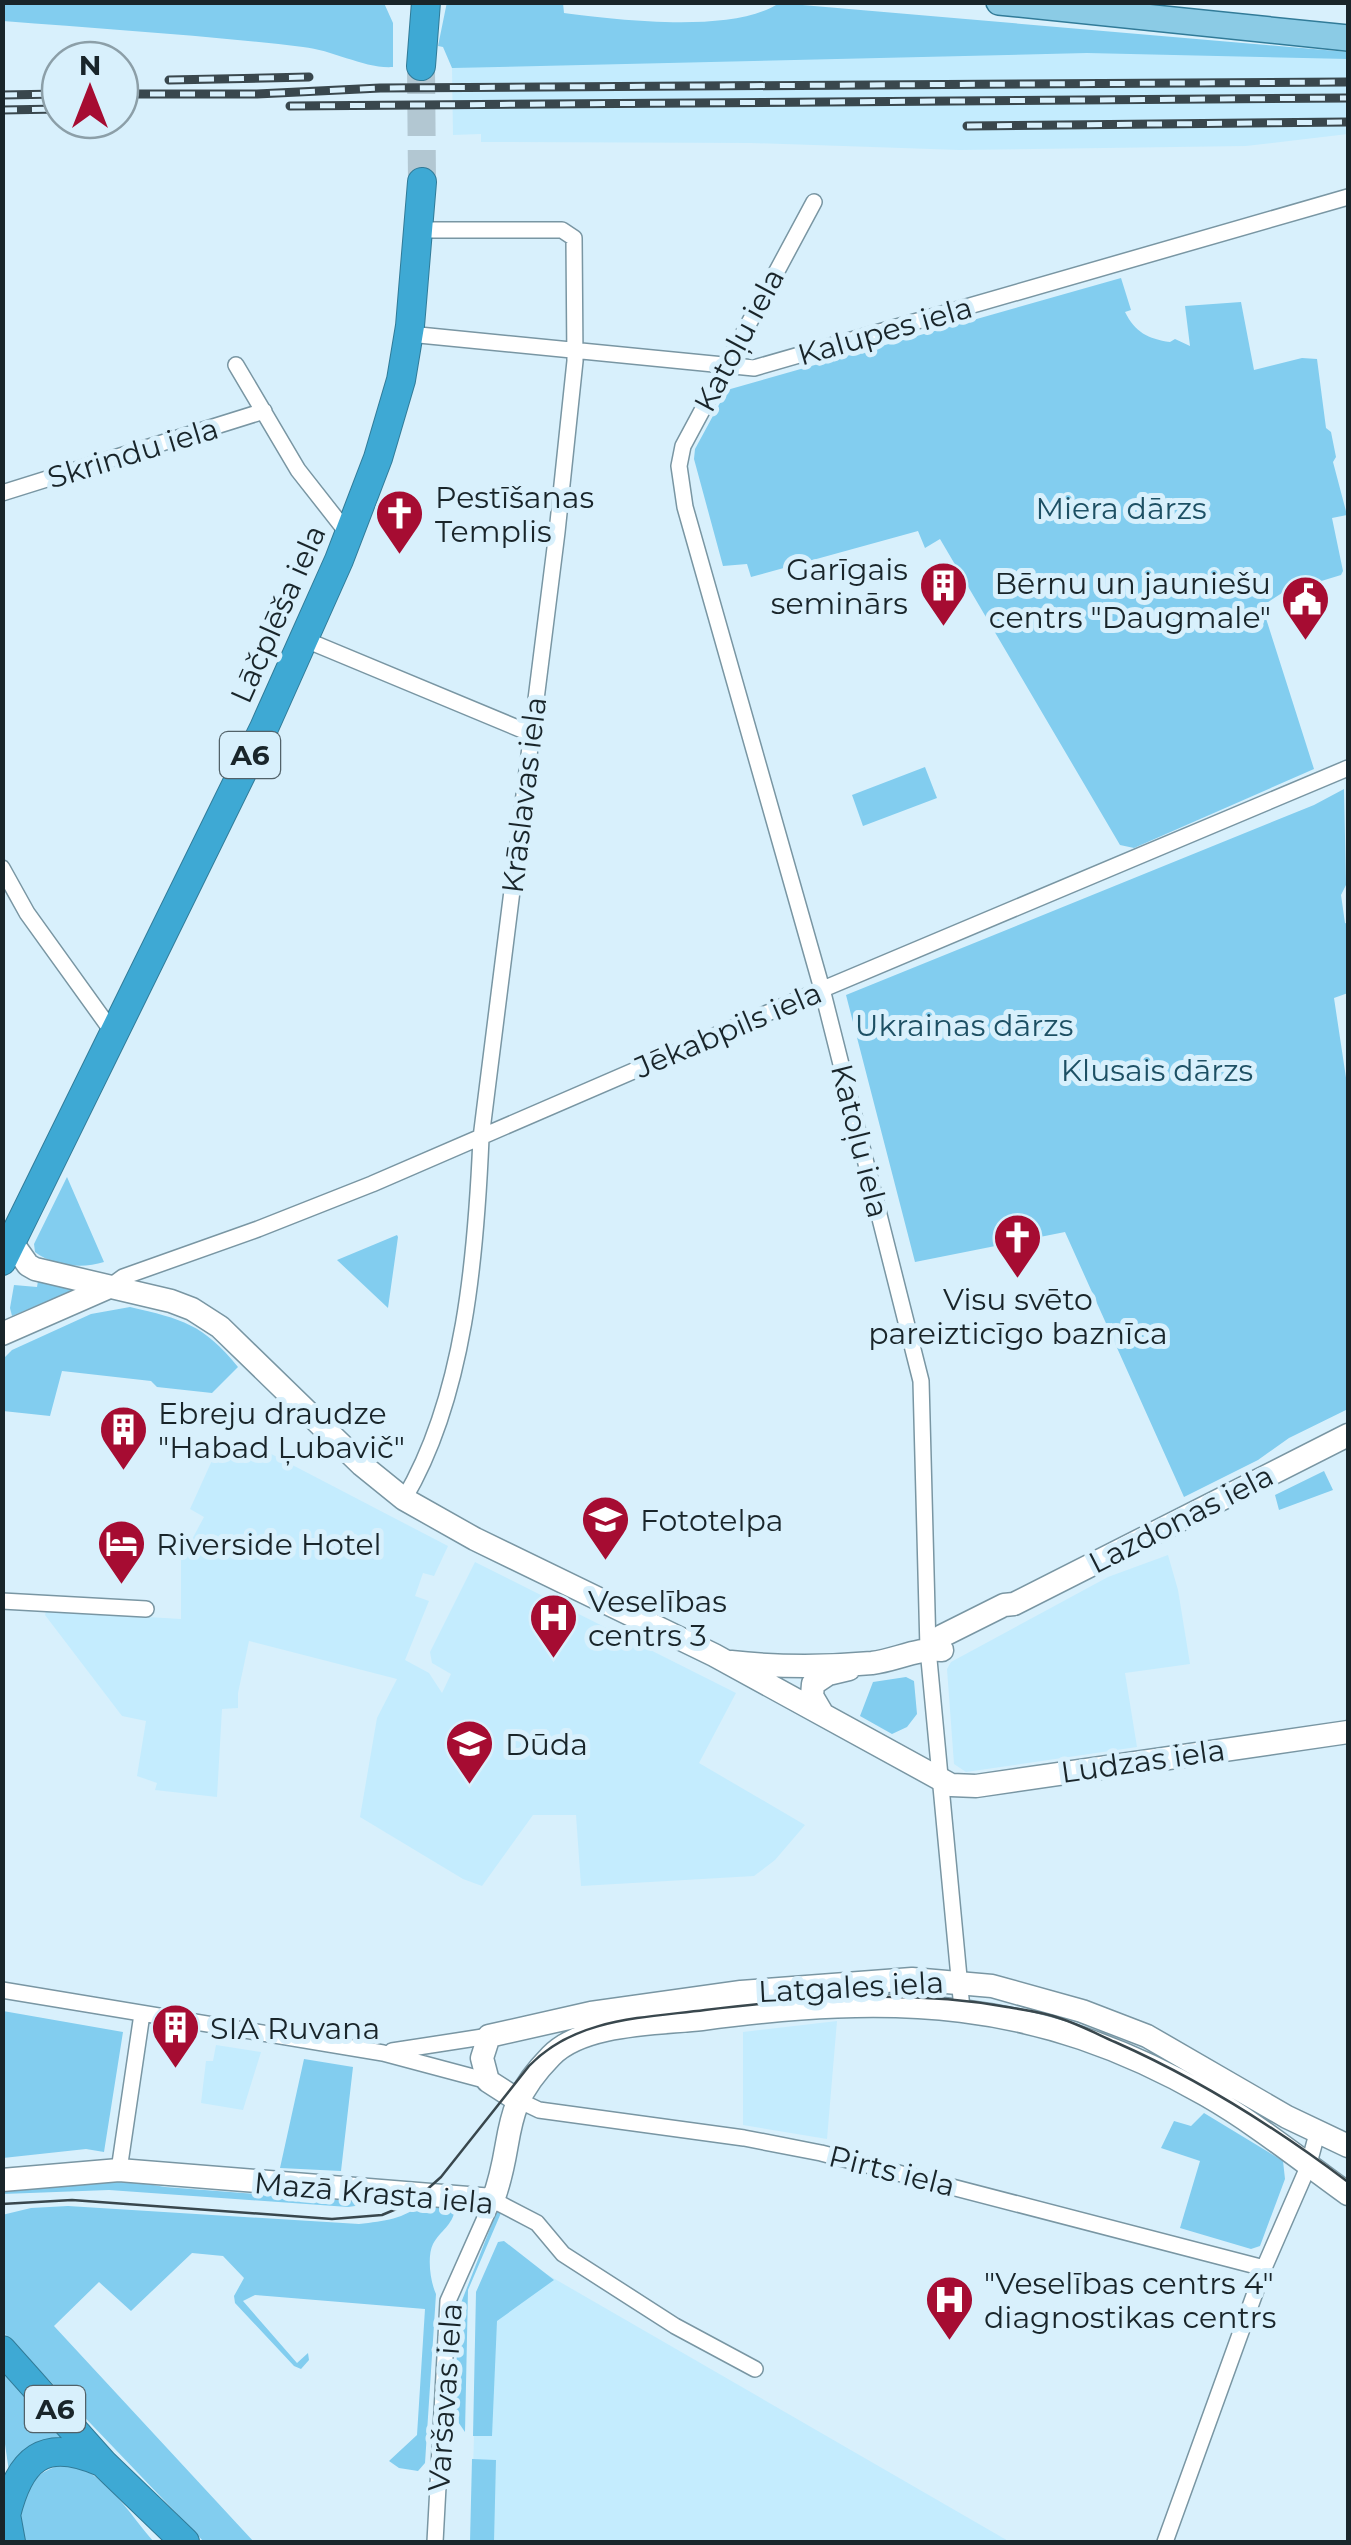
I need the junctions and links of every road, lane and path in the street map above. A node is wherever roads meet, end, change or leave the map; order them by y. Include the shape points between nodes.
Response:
1 (426, 2) edge
2 (999, 2) edge
3 (1348, 38) edge
4 (421, 66) tunnel mouth
5 (422, 182) tunnel mouth
6 (1348, 196) edge
7 (814, 202) dead end
8 (419, 230) junction
9 (409, 334) junction
10 (576, 351) junction
11 (236, 365) dead end
12 (725, 366) junction
13 (264, 411) junction
14 (2, 493) edge
15 (349, 535) junction
16 (306, 640) junction
17 (532, 734) junction
18 (1348, 768) edge
19 (2, 868) edge
20 (822, 990) junction
21 (114, 1034) junction
22 (481, 1138) junction
23 (5, 1255) edge
24 (108, 1288) junction
25 (2, 1334) edge
26 (1348, 1435) edge
27 (404, 1499) junction
28 (2, 1601) edge
29 (146, 1609) dead end
30 (928, 1649) junction
31 (727, 1662) junction
32 (875, 1662) junction
33 (822, 1713) junction
34 (1348, 1732) edge
35 (939, 1780) junction
36 (960, 1982) junction
37 (2, 1990) edge
38 (962, 2009) junction
39 (142, 2014) junction
40 (489, 2036) junction
41 (384, 2053) junction
42 (488, 2080) junction
43 (516, 2099) junction
44 (1318, 2130) junction
45 (1348, 2146) edge
46 (1308, 2167) junction
47 (120, 2170) junction
48 (2, 2180) edge
49 (1348, 2194) edge
50 (493, 2200) junction
51 (1264, 2268) junction
52 (2, 2350) edge
53 (756, 2369) dead end
54 (105, 2465) junction
55 (6, 2518) edge
56 (162, 2542) edge
57 (185, 2542) edge
58 (436, 2542) edge
59 (1165, 2542) edge

1 - 4 highway
2 - 3 main road
5 - 8 highway, Lāčplēša iela / A6
6 - 12 street, Kalupes iela via 784,360
7 - 12 street, Katoļu iela
8 - 9 highway, Lāčplēša iela / A6
8 - 10 street, Krāslavas iela via 570,233
9 - 10 street, Kalupes iela
9 - 15 highway, Lāčplēša iela / A6 via 390,421
10 - 12 street, Kalupes iela
10 - 17 street, Krāslavas iela
11 - 13 street
12 - 20 street, Katoļu iela via 678,466
13 - 14 street, Skrindu iela
13 - 15 street via 298,470
15 - 16 highway, Lāčplēša iela / A6
16 - 17 street
16 - 21 highway, Lāčplēša iela / A6
17 - 22 street, Krāslavas iela
18 - 20 street, Jēkabpils iela
19 - 21 street via 26,913
20 - 22 street, Jēkabpils iela
20 - 30 street, Katoļu iela via 922,1381
21 - 23 highway, Lāčplēša iela / A6
22 - 24 street, Jēkabpils iela
22 - 27 street, Krāslavas iela via 456,1357 433,1442
23 - 24 street
24 - 25 street
24 - 27 street via 171,1301 207,1318
26 - 30 street, Lazdonas iela via 942,1636
27 - 31 street
28 - 29 street
30 - 32 street, Lazdonas iela
30 - 35 street, Katoļu iela
31 - 32 street
31 - 33 street
32 - 33 street via 813,1684
33 - 35 street
34 - 35 street, Ludzas iela via 960,1788
35 - 36 street, Katoļu iela
36 - 38 street, Katoļu iela
36 - 40 street, Latgales iela via 882,1980 676,2000
36 - 44 street, Latgales iela via 1082,2011 1147,2036
37 - 39 street, Latgales iela
38 - 43 street, Latgales iela via 843,2005 581,2036 551,2056
38 - 46 street, Latgales iela via 1070,2032 1153,2066 1210,2096
39 - 41 street, Latgales iela
39 - 47 street
40 - 41 street, Latgales iela
40 - 42 street via 482,2058
41 - 42 street, Latgales iela
42 - 43 street, Latgales iela
43 - 50 street
43 - 51 street, Pirts iela via 539,2110 821,2152
44 - 45 street, Latgales iela
44 - 46 street
46 - 49 street, Latgales iela
46 - 51 street
47 - 48 street, Mazā Krasta iela
47 - 50 street, Mazā Krasta iela
50 - 53 street, Mazā Krasta iela via 537,2223 563,2254 675,2326
50 - 58 street, Varšavas iela via 448,2301
51 - 59 street
52 - 54 highway, A6
54 - 55 highway via 64,2452 34,2460 17,2478
54 - 56 highway
54 - 57 highway, A6

